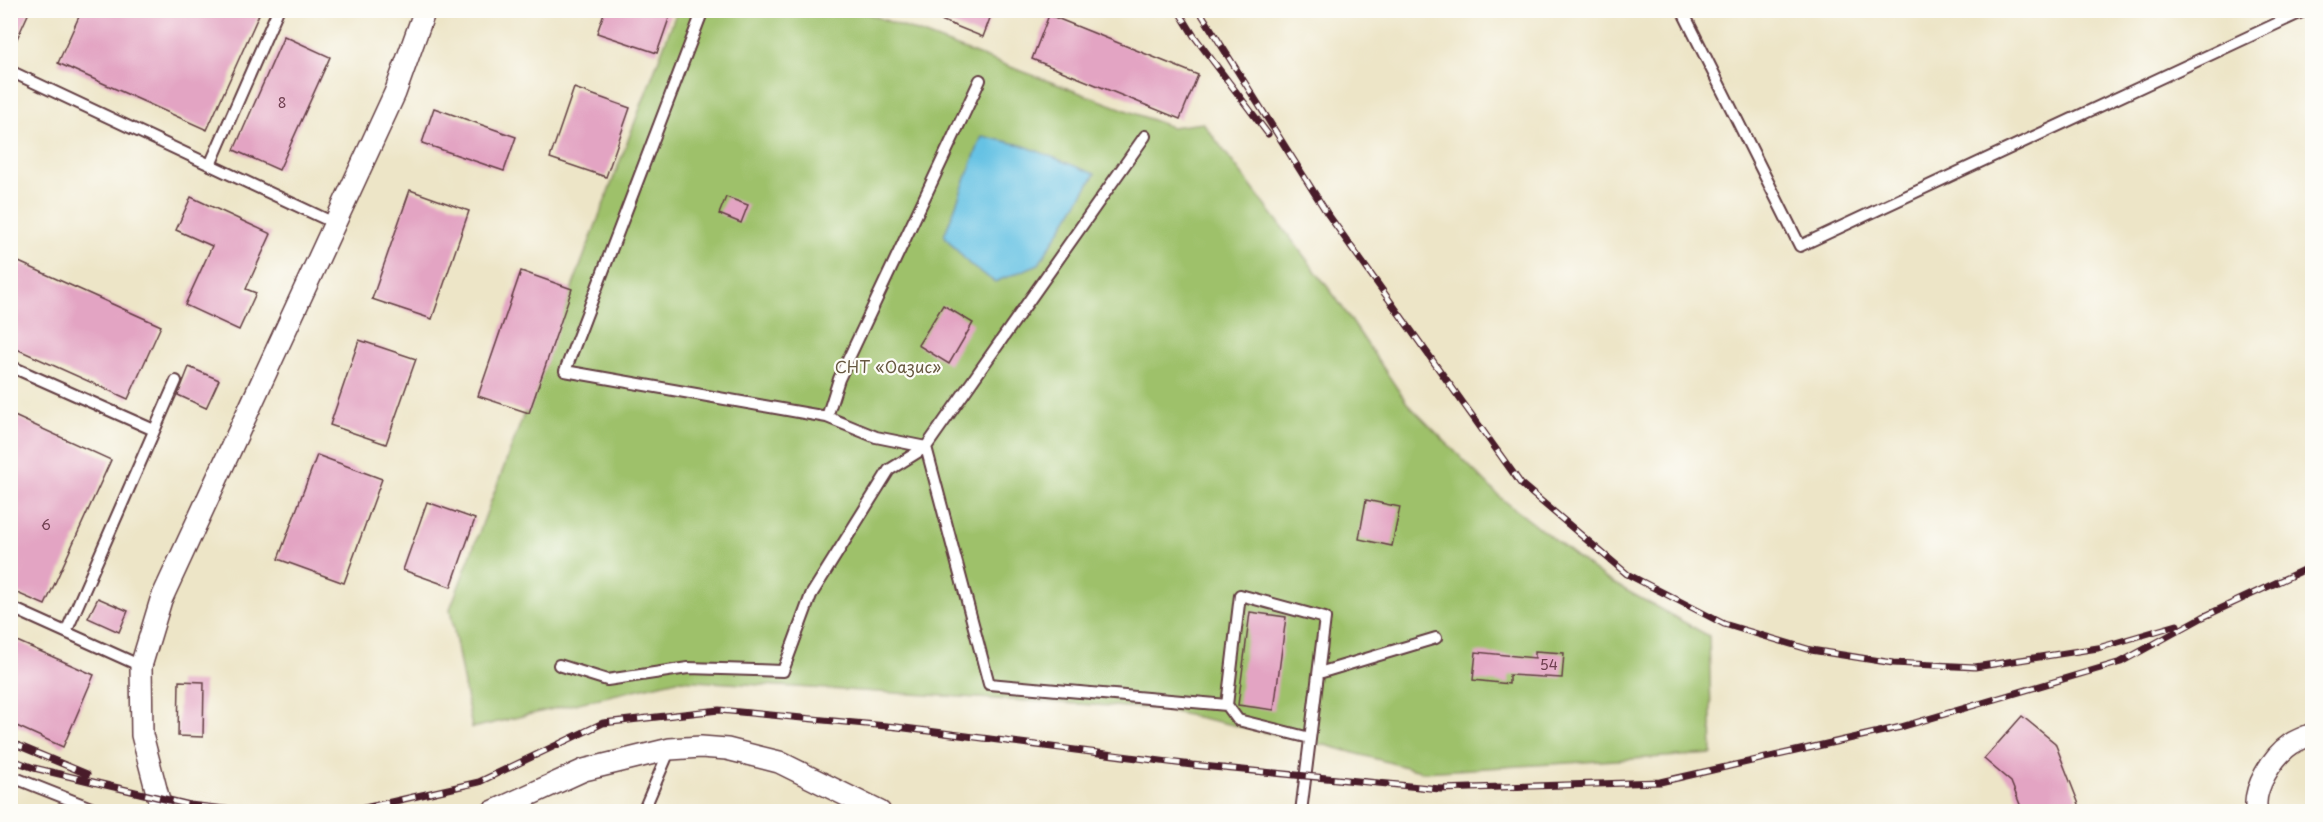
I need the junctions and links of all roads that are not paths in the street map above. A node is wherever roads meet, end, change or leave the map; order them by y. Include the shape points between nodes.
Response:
1 (278, 10) edge
2 (425, 10) edge
3 (703, 10) edge
4 (1682, 10) edge
5 (2306, 10) edge
6 (10, 71) edge
7 (980, 80) dead end
8 (1145, 135) dead end
9 (210, 165) junction
10 (334, 223) junction
11 (10, 366) edge
12 (176, 381) dead end
13 (827, 417) junction
14 (154, 430) junction
15 (926, 447) junction
16 (10, 607) edge
17 (66, 632) junction
18 (1436, 638) dead end
19 (560, 665) dead end
20 (141, 666) junction
21 (1319, 673) junction
22 (1227, 705) junction
23 (2313, 734) edge
24 (1310, 738) junction
25 (670, 749) junction
26 (10, 776) edge
27 (872, 810) edge
28 (101, 812) edge
29 (162, 812) edge
30 (492, 812) edge
31 (643, 812) edge
32 (1301, 812) edge
33 (2257, 812) edge

1 - 9 lane
2 - 10 street via 395,93
3 - 13 lane via 565,371
4 - 5 lane via 1800,246
6 - 9 lane
7 - 13 lane via 839,379
8 - 15 lane
9 - 10 lane
10 - 20 street via 161,600
11 - 14 lane
12 - 14 lane
13 - 15 lane via 876,437
14 - 17 lane
15 - 19 lane via 889,470 811,595 783,671 688,668 606,680
15 - 22 lane via 989,684
16 - 17 lane
17 - 20 lane
18 - 21 lane
20 - 29 street via 142,735
21 - 22 lane via 1326,618 1240,595
21 - 24 lane
22 - 24 lane via 1238,720
23 - 33 street via 2290,744 2266,771 2254,802
24 - 32 lane
25 - 27 street via 727,749 779,762
25 - 30 street via 584,770
25 - 31 lane
26 - 28 lane

